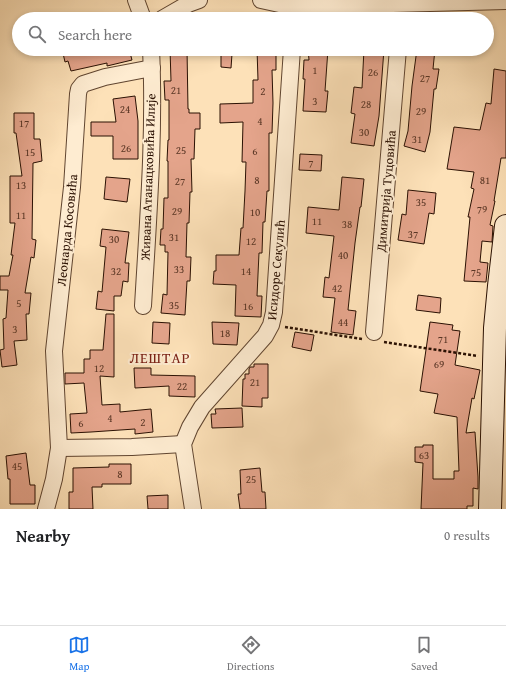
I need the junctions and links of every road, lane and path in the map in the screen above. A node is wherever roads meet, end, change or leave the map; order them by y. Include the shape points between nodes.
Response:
1 (136, 0) edge
2 (199, 0) edge
3 (261, 0) edge
4 (506, 1) edge
5 (396, 7) edge
6 (140, 12) edge
7 (174, 12) edge
8 (291, 12) edge
9 (301, 12) edge
10 (151, 56) edge
11 (292, 56) edge
12 (397, 56) edge
13 (152, 68) junction
14 (506, 226) edge
15 (143, 306) dead end
16 (374, 332) dead end
17 (183, 444) junction
18 (59, 448) junction
19 (46, 509) edge
20 (193, 509) edge
21 (490, 509) edge

1 - 6 street
2 - 7 street
3 - 8 street
4 - 5 street
5 - 9 street via 340,7
10 - 13 street, Живана Атанацковића Илије
11 - 17 street, Исидоре Секулић via 274,312 271,325 266,336 202,407
12 - 16 street, Димитрија Туцовића
13 - 15 street, Живана Атанацковића Илије via 151,161
13 - 18 street, Леонарда Косовића via 105,77 83,84 79,89 72,187 54,351
14 - 21 street via 495,328
17 - 18 street
17 - 20 street
18 - 19 street, Леонарда Косовића

